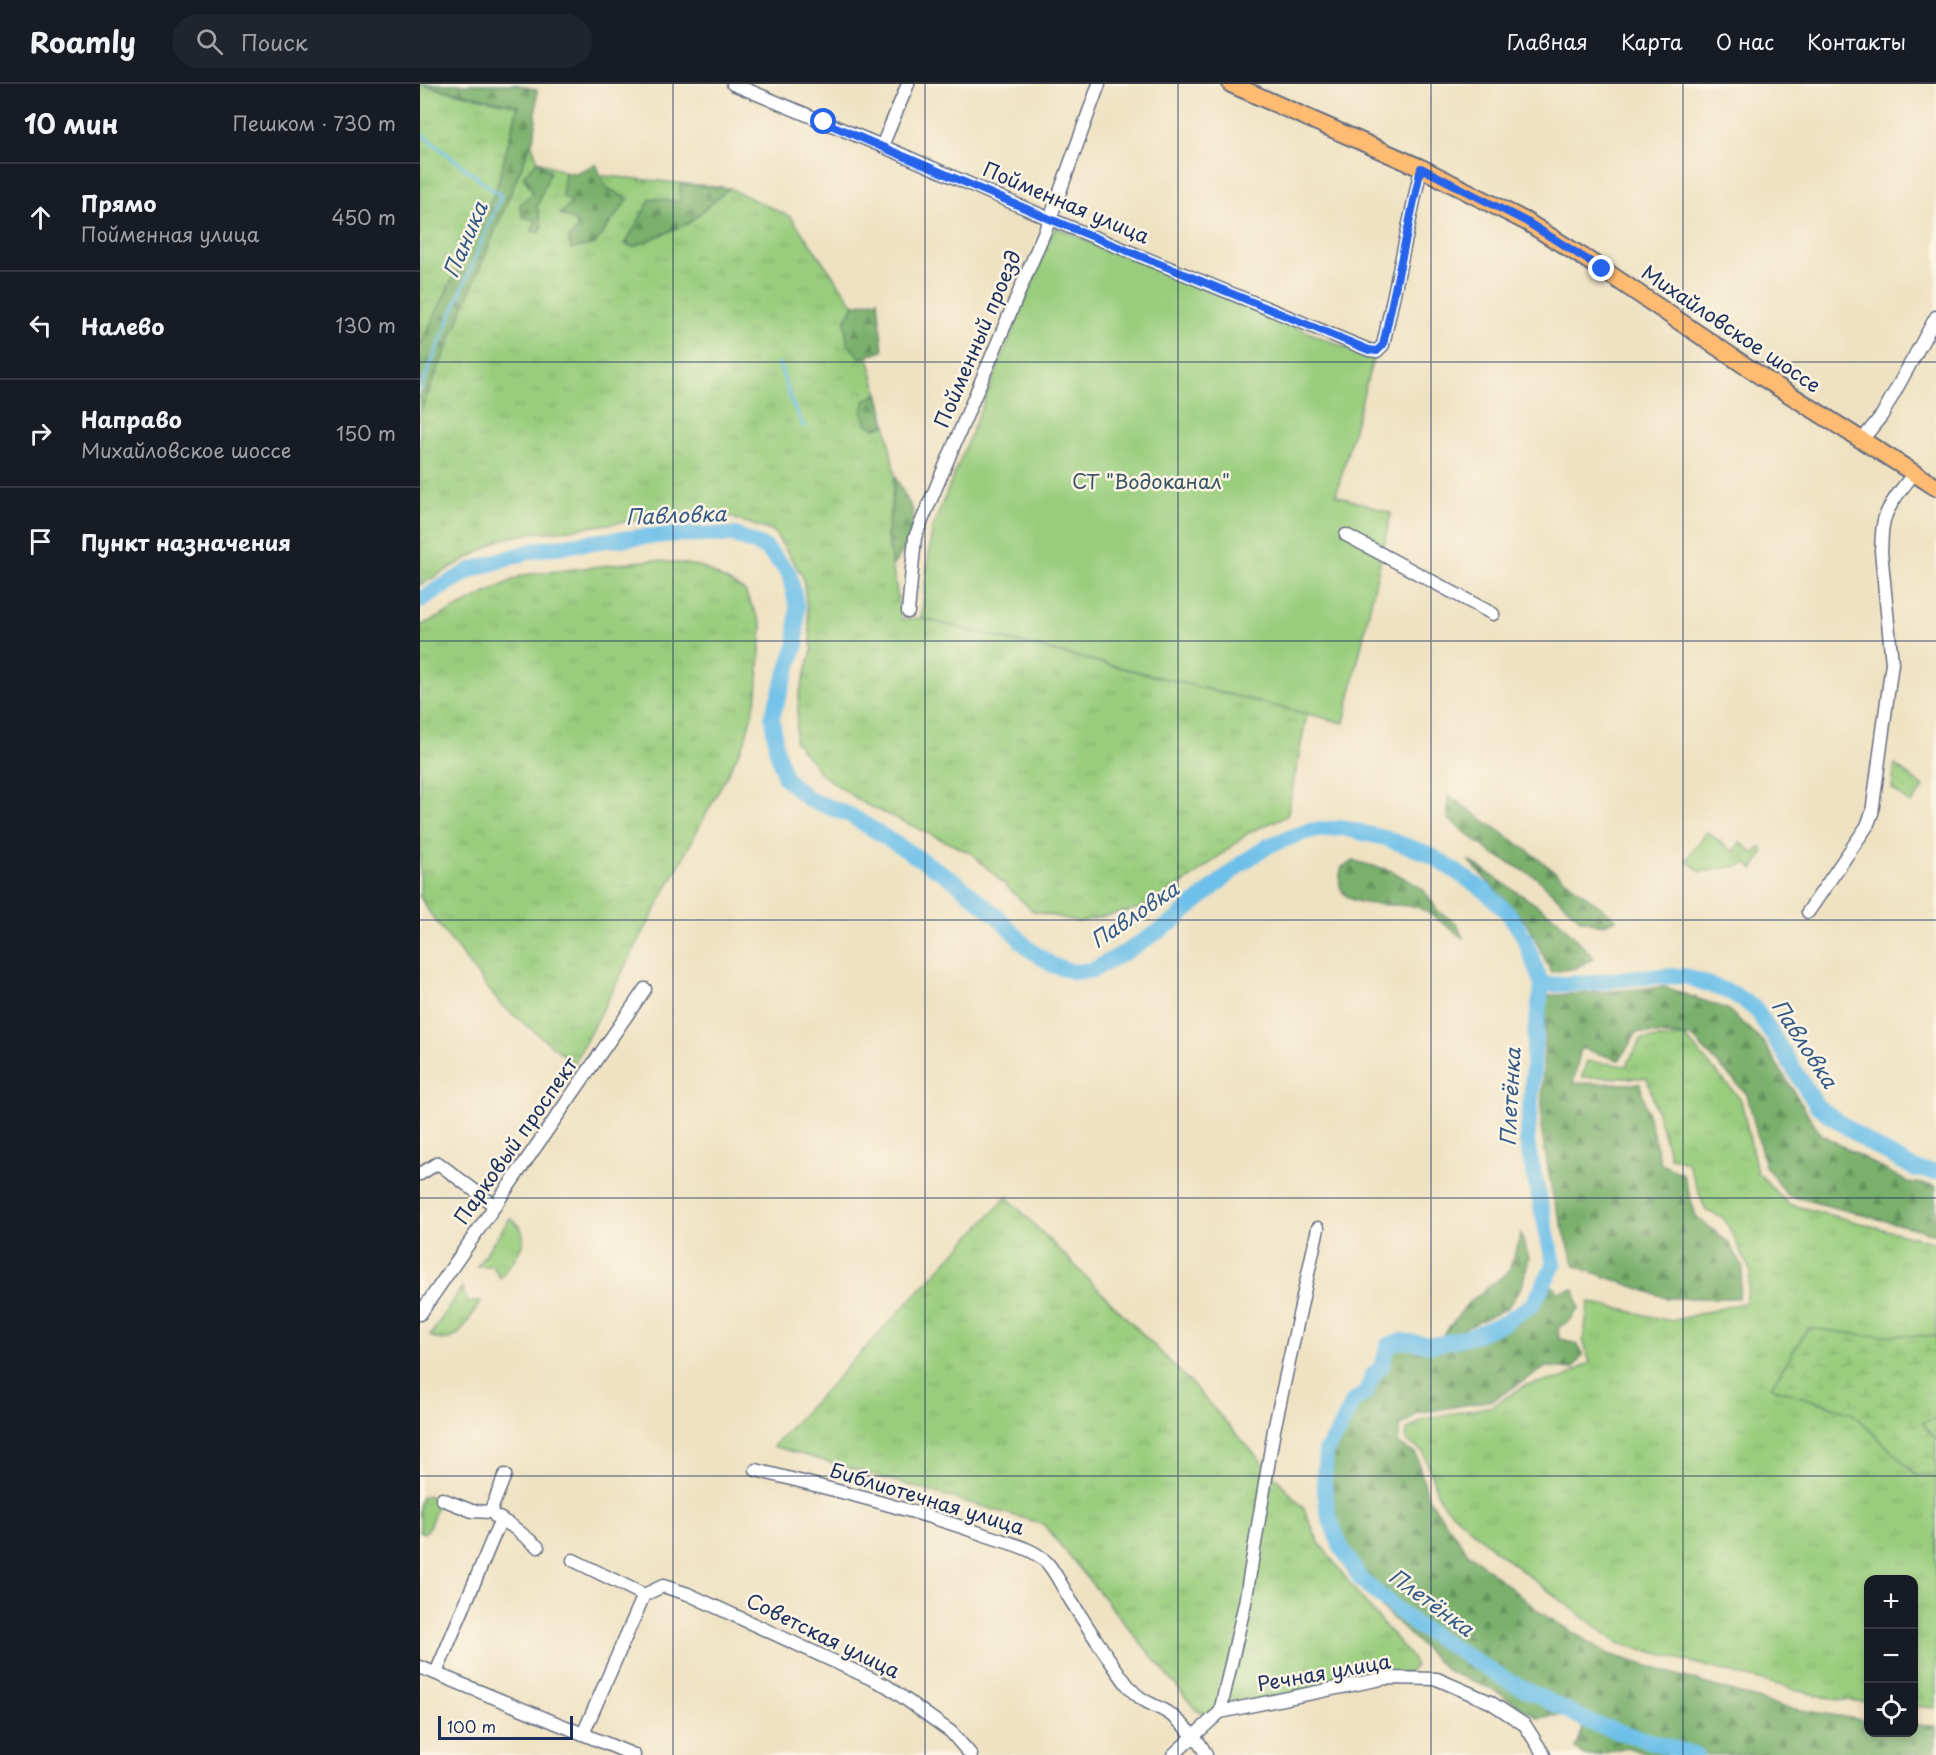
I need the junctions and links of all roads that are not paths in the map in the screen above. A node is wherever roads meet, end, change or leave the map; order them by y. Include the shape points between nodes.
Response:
1 (908, 84) edge
2 (1099, 84) edge
3 (1231, 84) edge
4 (737, 85) edge
5 (882, 146) junction
6 (1421, 168) junction
7 (1050, 219) junction
8 (1936, 316) edge
9 (1862, 440) junction
10 (1915, 472) junction
11 (1936, 486) edge
12 (1346, 535) dead end
13 (909, 612) dead end
14 (1493, 614) dead end
15 (1808, 912) dead end
16 (645, 989) dead end
17 (420, 1174) edge
18 (495, 1206) junction
19 (1318, 1228) dead end
20 (420, 1314) edge
21 (756, 1470) dead end
22 (505, 1475) dead end
23 (442, 1499) dead end
24 (496, 1515) junction
25 (538, 1547) dead end
26 (573, 1560) dead end
27 (644, 1596) junction
28 (420, 1667) edge
29 (436, 1674) junction
30 (1221, 1712) junction
31 (583, 1734) junction
32 (1194, 1736) junction
33 (612, 1751) edge
34 (634, 1755) edge
35 (971, 1755) edge
36 (1173, 1755) edge
37 (1206, 1755) edge
38 (1544, 1755) edge

1 - 5 street
2 - 7 street, Пойменный проезд
3 - 6 main road, Михайловское шоссе
4 - 5 street, Пойменная улица
5 - 7 street, Пойменная улица
6 - 7 street, Пойменная улица via 1383,345 1377,351
6 - 9 main road, Михайловское шоссе via 1567,247
7 - 13 street, Пойменный проезд via 915,537
8 - 9 street via 1882,415
9 - 10 main road, Михайловское шоссе
10 - 11 main road, Михайловское шоссе
10 - 15 street via 1884,518 1882,533 1892,663 1872,813
12 - 14 street
16 - 18 street, Парковый проспект
17 - 18 street via 438,1163
18 - 20 street, Парковый проспект
19 - 30 street via 1274,1430 1245,1603
21 - 32 street, Библиотечная улица via 963,1527 1036,1555 1048,1565 1130,1689 1142,1700 1166,1711
22 - 24 street
23 - 24 street
24 - 25 street
24 - 29 street
26 - 27 street
27 - 31 street
27 - 35 street, Советская улица via 663,1586 688,1594 887,1686 951,1732
28 - 29 street
29 - 31 street
30 - 32 street, Речная улица
30 - 38 street, Речная улица via 1386,1677 1437,1679 1490,1702 1525,1725
31 - 33 street
32 - 36 street, Речная улица
32 - 37 street, Библиотечная улица
33 - 34 street

